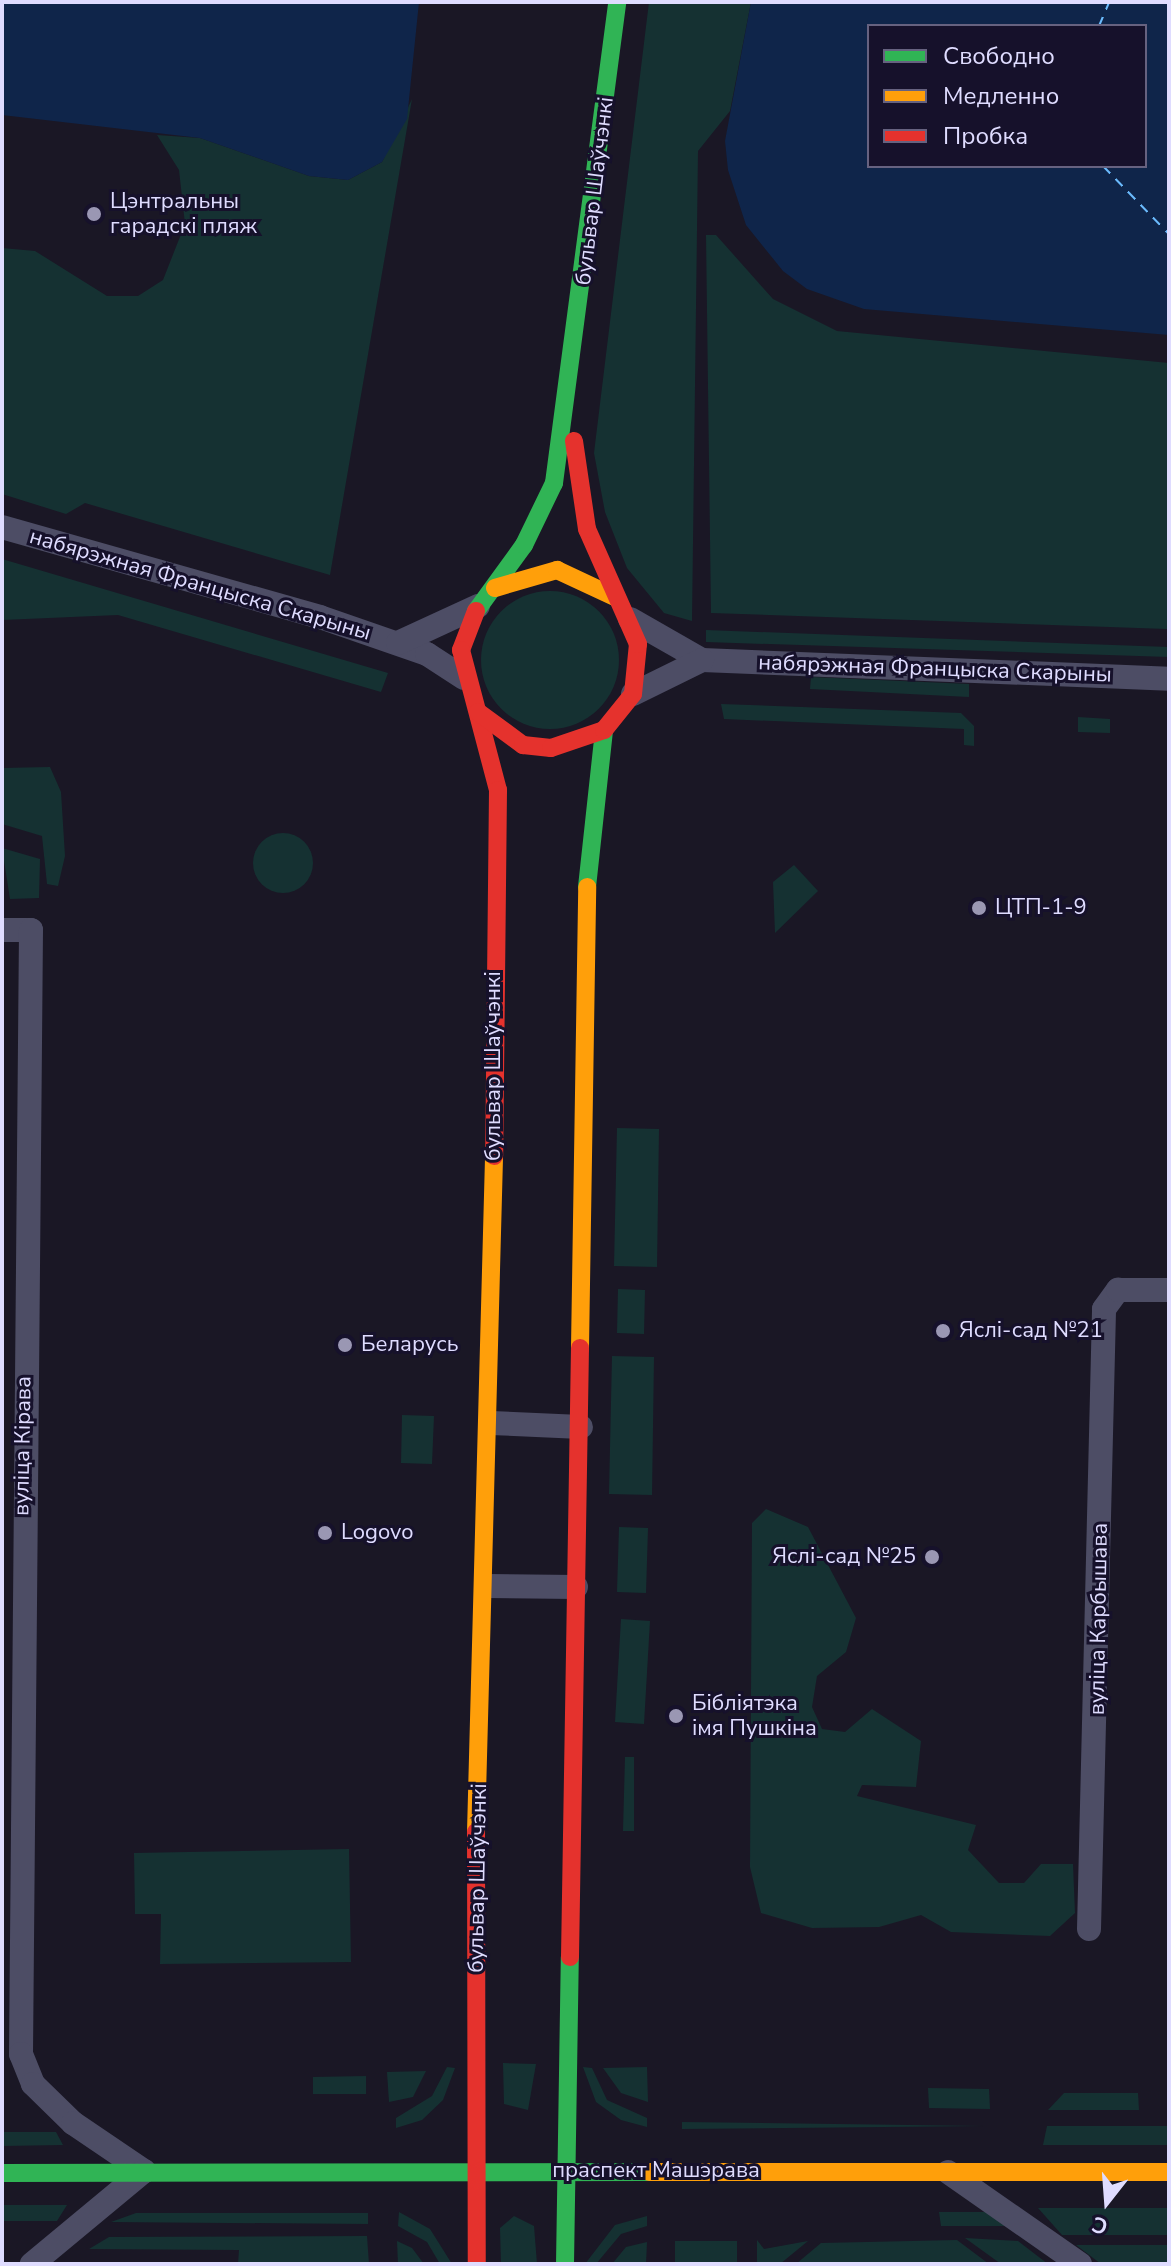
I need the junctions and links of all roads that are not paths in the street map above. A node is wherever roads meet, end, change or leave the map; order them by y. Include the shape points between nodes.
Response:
1 (617, 2) edge
2 (572, 380) junction
3 (2, 527) edge
4 (486, 597) junction
5 (615, 597) junction
6 (630, 619) junction
7 (398, 643) junction
8 (702, 660) junction
9 (464, 678) junction
10 (1169, 679) edge
11 (633, 694) junction
12 (478, 712) junction
13 (604, 730) junction
14 (2, 930) edge
15 (1169, 1290) edge
16 (491, 1423) junction
17 (581, 1427) junction
18 (487, 1586) junction
19 (576, 1587) junction
20 (1089, 1929) dead end
21 (946, 2170) junction
22 (144, 2171) junction
23 (476, 2171) junction
24 (569, 2171) junction
25 (1169, 2172) edge
26 (2, 2173) edge
27 (32, 2264) edge
28 (477, 2264) edge
29 (565, 2264) edge
30 (1080, 2264) edge

1 - 2 main road, бульвар Шаўчэнкі
2 - 4 main road, бульвар Шаўчэнкі via 554,483
2 - 5 main road, бульвар Шаўчэнкі via 575,480
3 - 7 street, набярэжная Францыска Скарыны
4 - 5 main road via 557,570
4 - 7 street, набярэжная Францыска Скарыны
4 - 9 main road, бульвар Шаўчэнкі via 461,650
5 - 6 main road, бульвар Шаўчэнкі
6 - 8 street, набярэжная Францыска Скарыны
6 - 11 main road, бульвар Шаўчэнкі via 638,644
7 - 9 street, набярэжная Францыска Скарыны
8 - 10 street, набярэжная Францыска Скарыны
8 - 11 street, набярэжная Францыска Скарыны
9 - 12 main road, бульвар Шаўчэнкі
11 - 13 main road
12 - 13 main road via 523,745 579,744
12 - 16 main road, бульвар Шаўчэнкі via 498,790
13 - 17 main road via 588,851
14 - 22 street, вуліца Кірава via 31,930 18,1677 21,2054 33,2084 73,2123
15 - 20 street, вуліца Карбышава via 1118,1290 1104,1309
16 - 17 street
16 - 18 main road, бульвар Шаўчэнкі
17 - 19 main road
18 - 19 street
18 - 23 main road, бульвар Шаўчэнкі via 476,1836
19 - 24 main road
21 - 24 main road, праспект Машэрава
21 - 25 main road, праспект Машэрава
21 - 30 street
22 - 23 main road, праспект Машэрава
22 - 26 main road, праспект Машэрава
22 - 27 street
23 - 24 main road, праспект Машэрава
23 - 28 main road, бульвар Шаўчэнкі
24 - 29 main road

